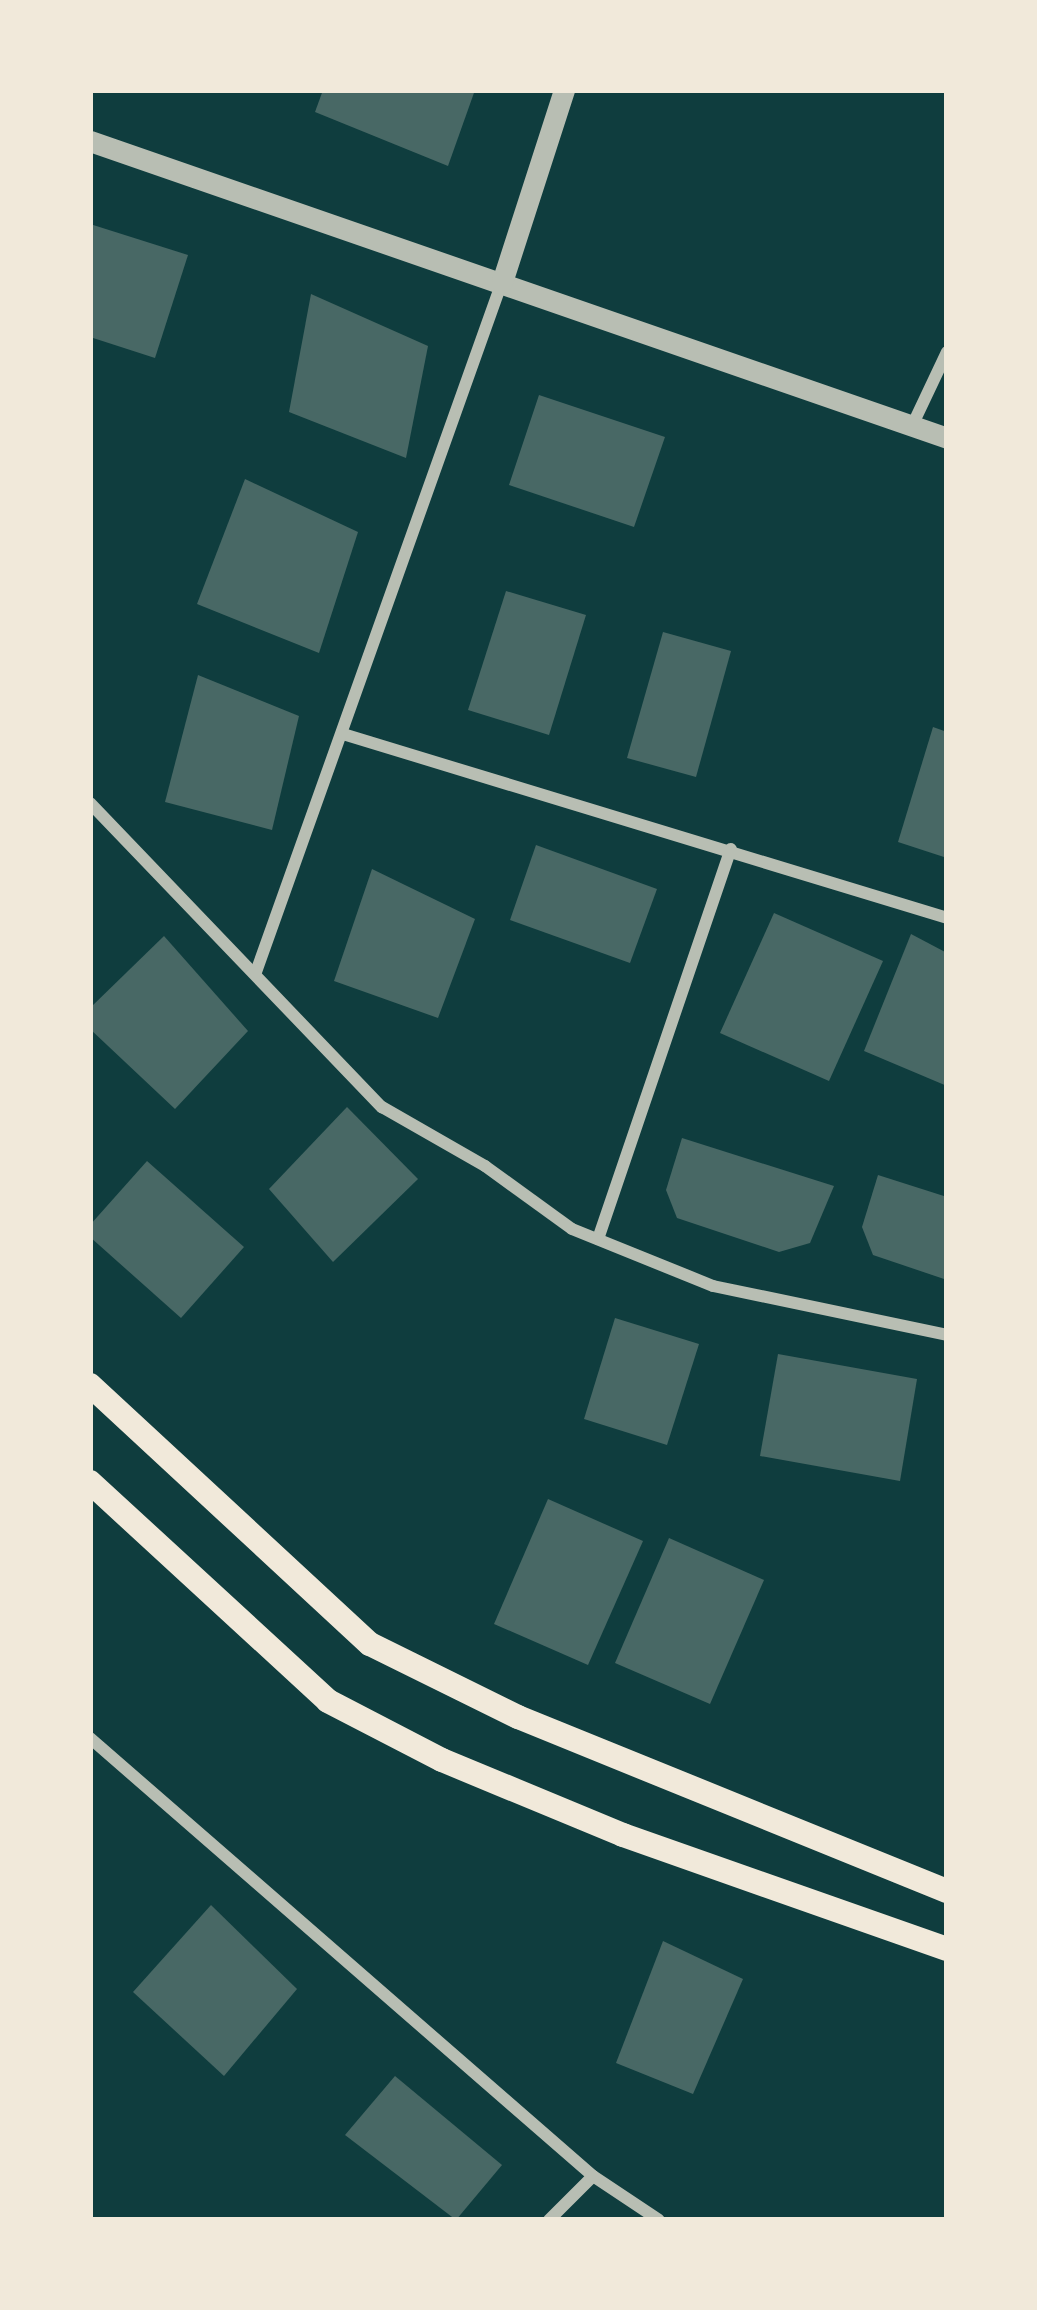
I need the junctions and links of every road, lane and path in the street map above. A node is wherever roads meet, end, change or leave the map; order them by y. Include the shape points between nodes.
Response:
1 (564, 90) edge
2 (90, 141) edge
3 (502, 282) junction
4 (947, 352) edge
5 (912, 425) junction
6 (947, 438) edge
7 (343, 734) junction
8 (90, 803) edge
9 (731, 850) junction
10 (947, 918) edge
11 (256, 972) junction
12 (598, 1240) junction
13 (947, 1335) edge
14 (90, 1385) edge
15 (90, 1482) edge
16 (90, 1738) edge
17 (947, 1892) edge
18 (947, 1948) edge
19 (593, 2176) junction
20 (550, 2220) edge
21 (659, 2220) edge

1 - 3 street
2 - 3 street
3 - 5 street
3 - 7 street
4 - 5 street
5 - 6 street
7 - 9 street
7 - 11 street
8 - 11 street
9 - 10 street
9 - 12 street
11 - 12 street via 382,1107
12 - 13 street via 713,1286
14 - 17 main road via 370,1644 518,1717
15 - 18 main road via 328,1701 442,1760 623,1835
16 - 19 street
19 - 20 street
19 - 21 street

